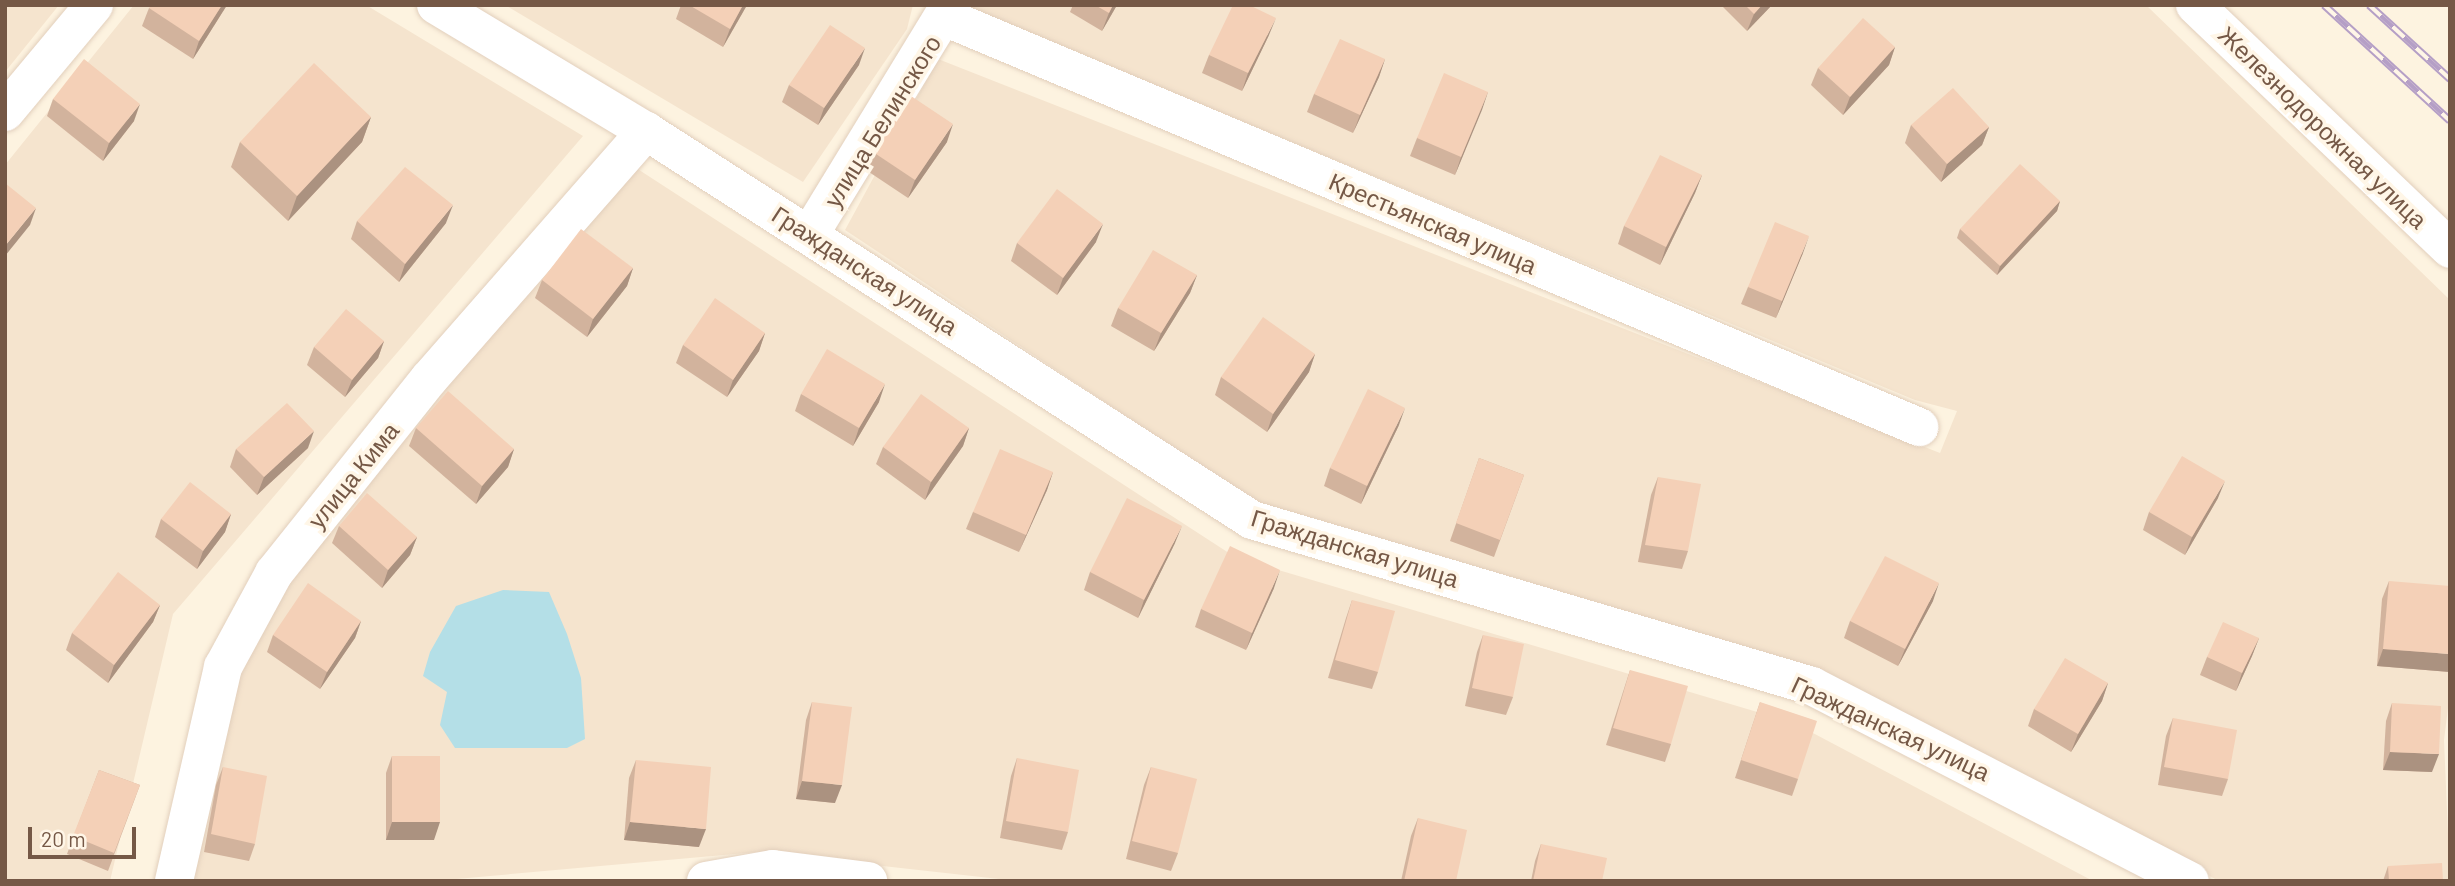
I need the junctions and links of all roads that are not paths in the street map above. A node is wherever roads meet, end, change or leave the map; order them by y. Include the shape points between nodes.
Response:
1 (94, 5) edge
2 (436, 5) edge
3 (2195, 5) edge
4 (949, 12) edge
5 (5, 112) edge
6 (646, 131) junction
7 (810, 234) junction
8 (2450, 249) edge
9 (1919, 427) dead end
10 (174, 881) edge
11 (706, 881) edge
12 (868, 881) edge
13 (2190, 881) edge

1 - 5 street
2 - 6 street, Гражданская улица
3 - 8 street, Железнодорожная улица
4 - 7 street, улица Белинского
4 - 9 street, Крестьянская улица
6 - 7 street, Гражданская улица
6 - 10 street, улица Кима via 429,379 274,573 223,667
7 - 13 street, Гражданская улица via 1252,520 1812,686
11 - 12 street via 773,869

